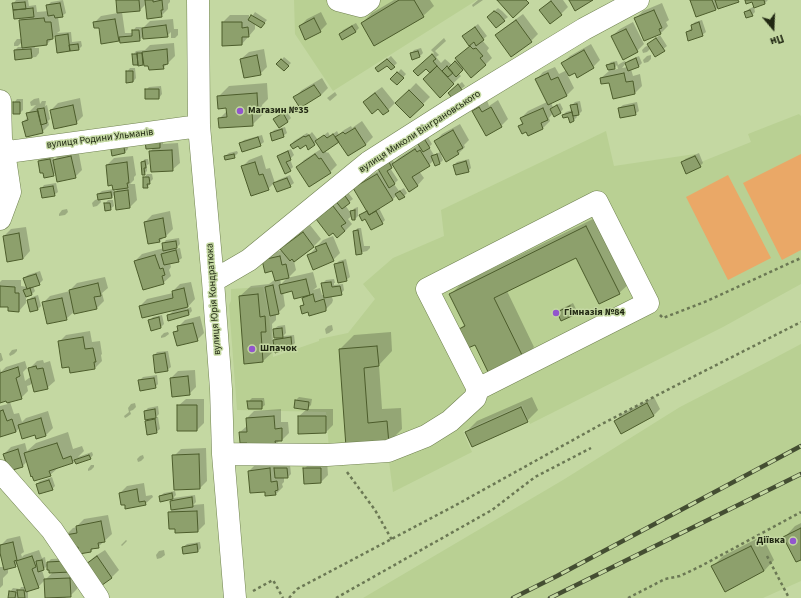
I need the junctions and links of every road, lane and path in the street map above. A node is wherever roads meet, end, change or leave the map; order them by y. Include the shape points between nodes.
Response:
1 (198, 0) edge
2 (338, 0) edge
3 (369, 0) edge
4 (638, 0) edge
5 (0, 101) edge
6 (199, 126) junction
7 (2, 152) edge
8 (0, 219) edge
9 (801, 258) edge
10 (213, 281) junction
11 (648, 303) junction
12 (801, 322) edge
13 (478, 389) junction
14 (591, 448) dead end
15 (223, 454) junction
16 (327, 455) junction
17 (0, 471) edge
18 (801, 512) edge
19 (392, 540) junction
20 (767, 556) dead end
21 (242, 596) edge
22 (98, 598) edge
23 (283, 598) edge
24 (289, 598) edge
25 (336, 598) edge
26 (628, 598) edge
27 (789, 598) edge

1 - 6 street, вулиця Юрія Кондратюка
2 - 3 street via 361,6
4 - 10 street, вулиця Миколи Вінграновського via 449,111 369,162 249,260
5 - 7 street
6 - 7 street, вулиця Родини Ульманів
6 - 10 street, вулиця Юрія Кондратюка
7 - 8 street via 10,192
9 - 11 path via 663,318
10 - 15 street, вулиця Юрія Кондратюка
11 - 13 street
11 - 13 street via 597,202 427,289
12 - 19 path via 600,425
13 - 16 street via 475,398 450,421 426,436 388,451
14 - 25 path via 535,476 492,510
15 - 16 street
15 - 21 street, вулиця Юрія Кондратюка
16 - 19 path via 349,474 375,510
17 - 22 street via 52,530
18 - 26 path via 687,573 665,579
19 - 24 path via 297,589
20 - 27 path
21 - 23 path via 273,580

